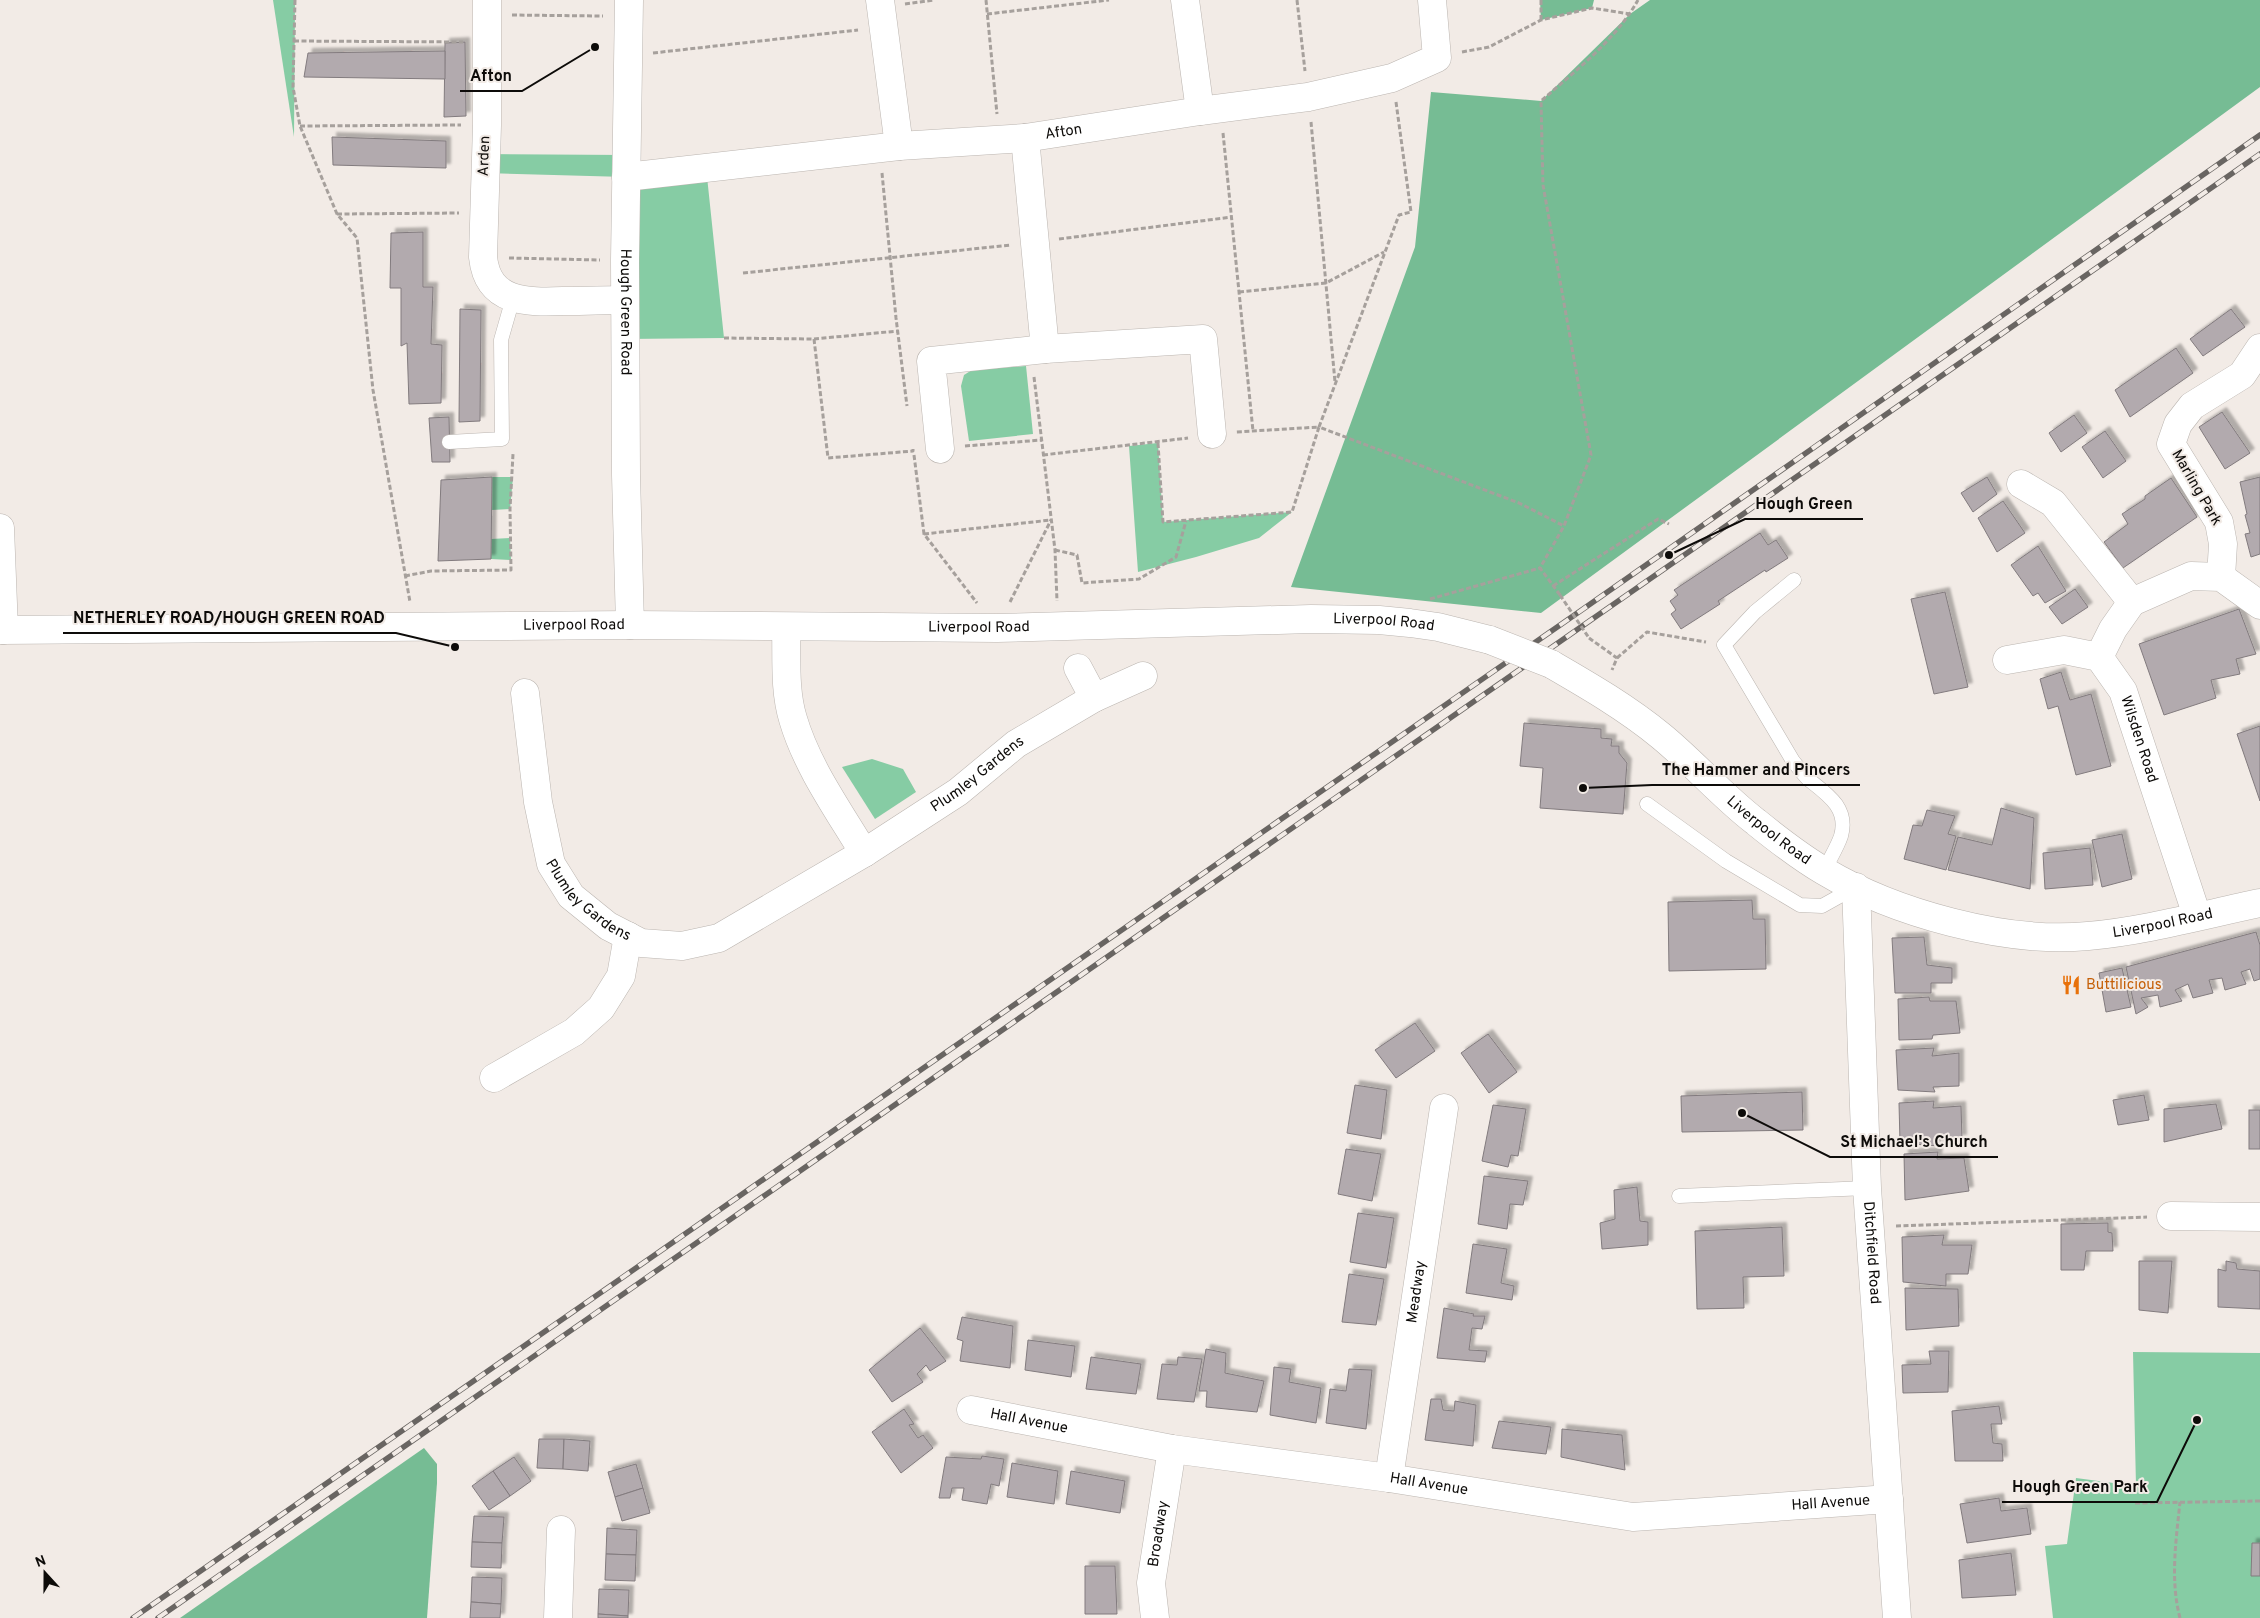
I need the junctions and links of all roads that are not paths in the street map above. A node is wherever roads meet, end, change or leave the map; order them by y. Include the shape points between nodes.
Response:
1 (629, 0) edge
2 (880, 0) edge
3 (1185, 0) edge
4 (1432, 0) edge
5 (486, 19) edge
6 (1210, 110) junction
7 (1013, 138) junction
8 (889, 147) junction
9 (626, 177) junction
10 (513, 298) junction
11 (625, 300) junction
12 (2260, 348) edge
13 (1038, 350) junction
14 (1212, 434) road end
15 (449, 442) dead end
16 (940, 449) road end
17 (2021, 484) dead end
18 (0, 528) edge
19 (2221, 577) junction
20 (1794, 580) dead end
21 (2132, 602) junction
22 (2260, 605) edge
23 (630, 625) junction
24 (786, 628) junction
25 (2, 630) edge
26 (2099, 657) junction
27 (2007, 660) dead end
28 (1078, 668) dead end
29 (1143, 676) dead end
30 (525, 693) dead end
31 (1094, 698) junction
32 (1647, 804) dead end
33 (864, 853) junction
34 (1824, 871) junction
35 (1856, 887) junction
36 (2260, 903) edge
37 (2197, 916) junction
38 (628, 936) junction
39 (494, 1078) dead end
40 (1444, 1108) dead end
41 (1867, 1188) junction
42 (1679, 1196) dead end
43 (2171, 1216) road end
44 (2260, 1217) edge
45 (971, 1410) dead end
46 (1172, 1449) junction
47 (1389, 1478) junction
48 (1889, 1499) junction
49 (561, 1530) dead end
50 (558, 1618) edge
51 (1155, 1618) edge
52 (1897, 1618) edge

1 - 9 street, Hough Green Road
2 - 8 street
3 - 6 street
4 - 6 street, Afton via 1437,58 1392,78 1308,97
5 - 10 street, Arden via 483,257 490,280
6 - 7 street, Afton
7 - 8 street, Afton
7 - 13 street via 1035,242
8 - 9 street, Afton
9 - 11 street, Hough Green Road
10 - 11 street, Arden via 533,302
10 - 15 lane via 501,340 502,439
11 - 23 street, Hough Green Road
12 - 19 street, Marling Park via 2242,375 2192,406 2178,424 2170,444 2219,522 2223,544
13 - 14 street via 1203,339
13 - 16 street via 931,361
17 - 21 street via 2053,503
18 - 25 street
19 - 21 street via 2191,576
19 - 22 street
20 - 34 lane via 1755,612 1724,645 1793,761 1807,778 1836,802 1842,816 1841,835
21 - 26 street
23 - 24 street, Liverpool Road
23 - 25 street, Liverpool Road
24 - 33 street via 792,718 804,750
24 - 34 street, Liverpool Road, bridge via 1058,627 1311,618 1379,620 1438,627 1490,640 1551,664 1602,693 1662,737 1754,820
26 - 27 street via 2064,650
26 - 37 street, Wilsden Road via 2123,692
28 - 31 street
29 - 31 street, Plumley Gardens
30 - 38 street, Plumley Gardens via 538,802 551,864 571,896 608,926
31 - 33 street, Plumley Gardens via 1016,744 958,792
32 - 35 lane via 1726,861 1800,905 1822,906
33 - 38 street, Plumley Gardens via 719,938 682,946 641,943
34 - 35 street, Liverpool Road
35 - 37 street, Liverpool Road via 1908,909 1962,925 2053,938 2116,933
35 - 41 street, Ditchfield Road
36 - 37 street, Liverpool Road
38 - 39 street via 621,976 601,1008 574,1032
40 - 47 street, Meadway
41 - 42 lane
41 - 48 street, Ditchfield Road
43 - 44 street
45 - 46 street, Hall Avenue
46 - 47 street, Hall Avenue
46 - 51 street, Broadway via 1151,1583
47 - 48 street, Hall Avenue via 1633,1517
48 - 52 street, Ditchfield Road
49 - 50 street

